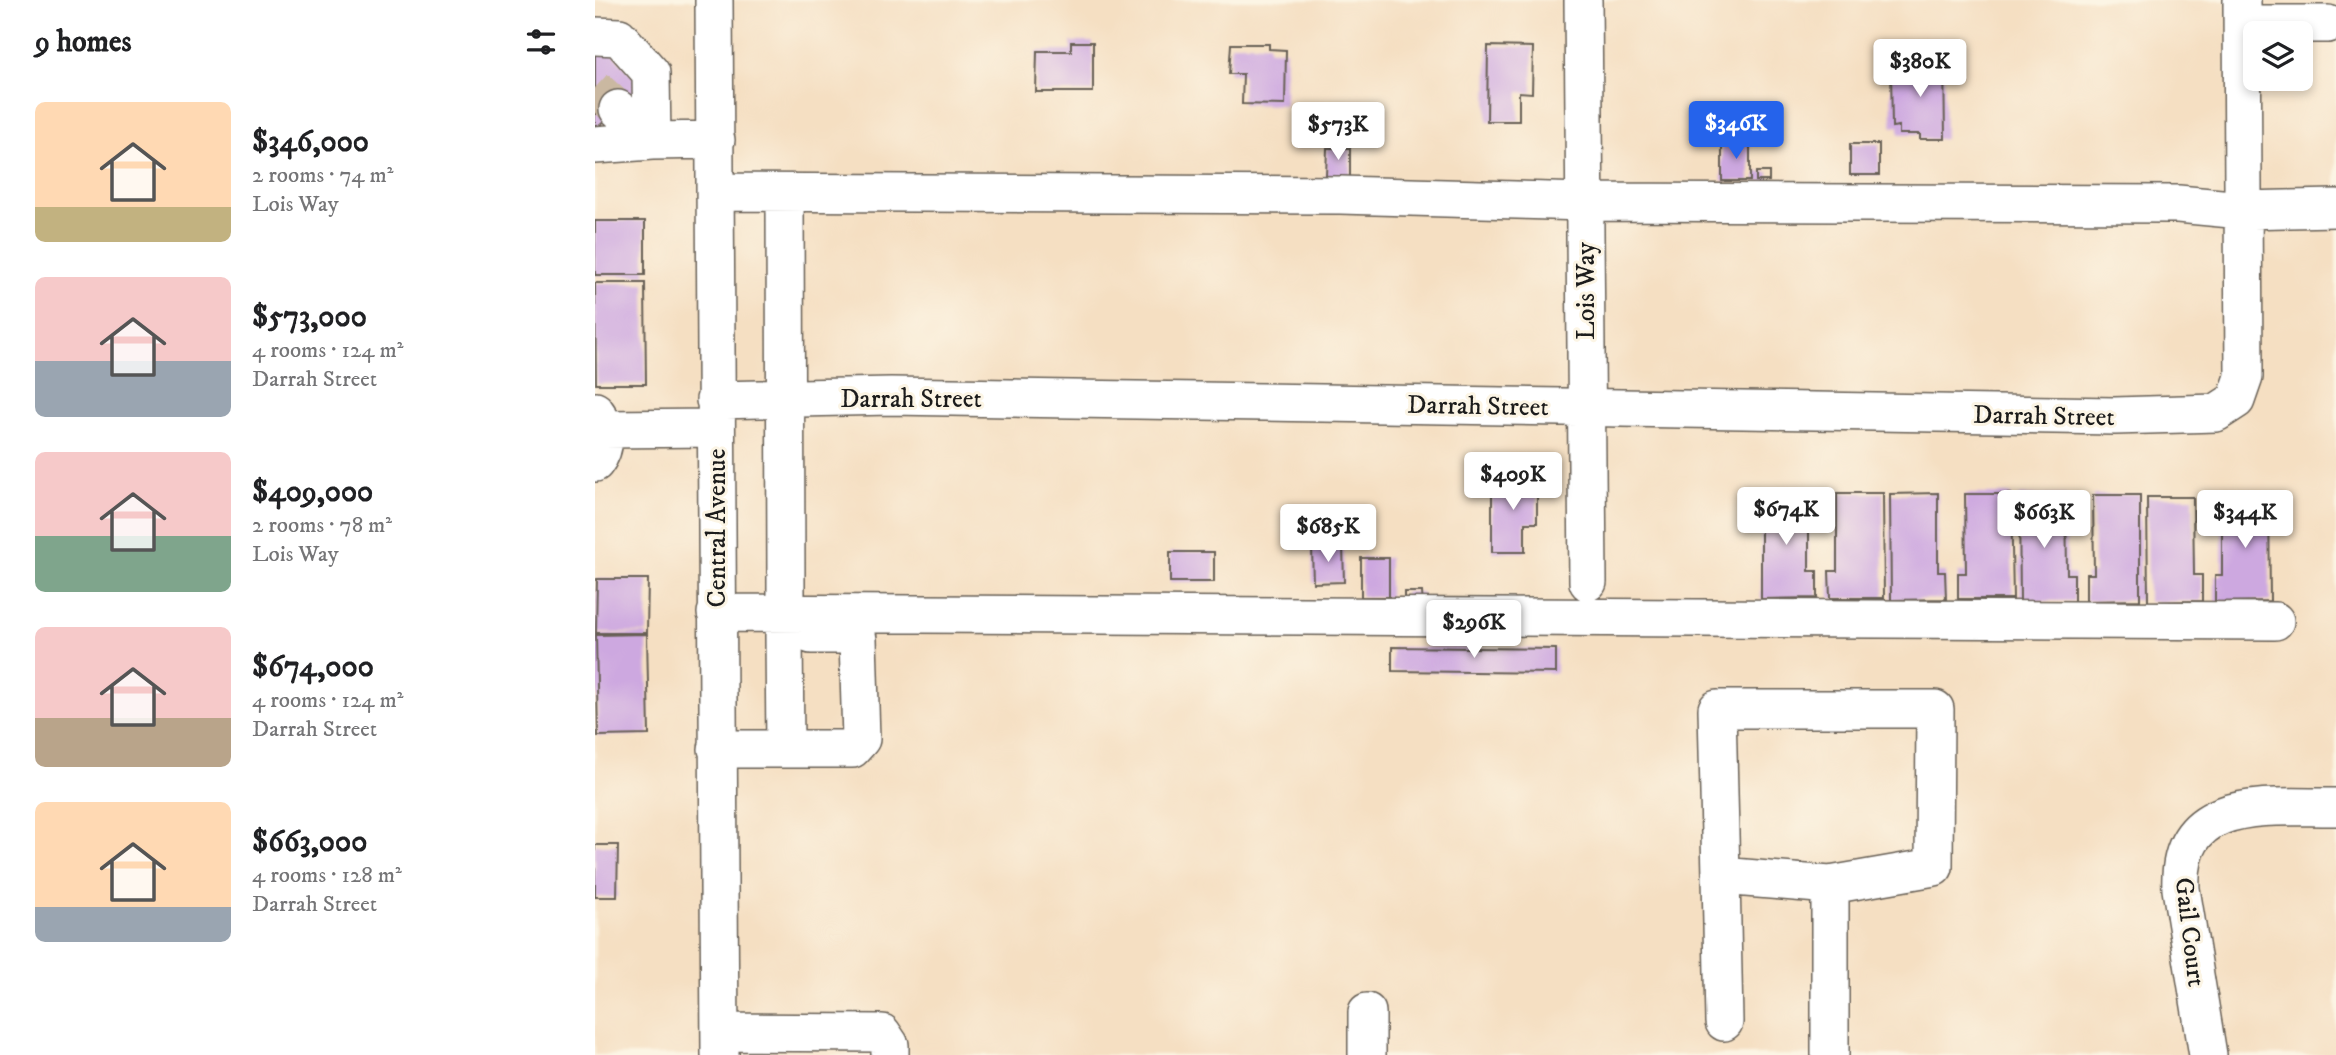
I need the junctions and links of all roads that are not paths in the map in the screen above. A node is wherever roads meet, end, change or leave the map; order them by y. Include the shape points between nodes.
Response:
1 (714, 0) edge
2 (1583, 0) edge
3 (2243, 12) edge
4 (2331, 16) edge
5 (595, 36) edge
6 (618, 109) tunnel mouth
7 (716, 140) junction
8 (652, 141) junction
9 (595, 145) edge
10 (716, 192) junction
11 (785, 192) junction
12 (1584, 202) junction
13 (2336, 208) edge
14 (2242, 210) junction
15 (787, 400) junction
16 (1585, 407) junction
17 (715, 414) junction
18 (598, 434) edge
19 (1588, 582) dead end
20 (786, 594) dead end
21 (2275, 621) dead end
22 (716, 624) junction
23 (784, 635) junction
24 (717, 749) junction
25 (785, 749) junction
26 (2336, 807) edge
27 (1721, 876) junction
28 (1830, 885) junction
29 (1367, 1012) dead end
30 (1724, 1022) dead end
31 (720, 1044) edge
32 (890, 1055) edge
33 (1367, 1055) edge
34 (1830, 1055) edge
35 (2209, 1055) edge

1 - 7 street, Central Avenue
2 - 12 street, Lois Way
3 - 4 street
3 - 14 street
5 - 8 street via 619,37 651,73
6 - 8 street
7 - 8 street
7 - 10 street, Central Avenue
8 - 9 street
10 - 11 street
10 - 17 street, Central Avenue
11 - 12 street via 1312,195
11 - 15 street
12 - 14 street via 2178,204
12 - 16 street, Lois Way
13 - 14 street
14 - 16 street, Darrah Street via 2244,377 2236,400 2216,413 2115,416
15 - 16 street, Darrah Street via 891,396
15 - 17 street, Darrah Street
15 - 20 street
16 - 19 street, Lois Way
17 - 18 street, Darrah Street
17 - 22 street, Central Avenue
21 - 22 street
22 - 23 street
22 - 24 street, Central Avenue
23 - 25 street
23 - 25 street via 850,635 860,647 857,745 852,749
24 - 25 street
24 - 31 street, Central Avenue
26 - 35 street, Gail Court via 2233,810 2210,821 2187,848 2181,889
27 - 28 street
27 - 28 street via 1717,709 1935,709 1934,867
27 - 30 street
28 - 34 street
29 - 33 street
31 - 32 street via 882,1033

